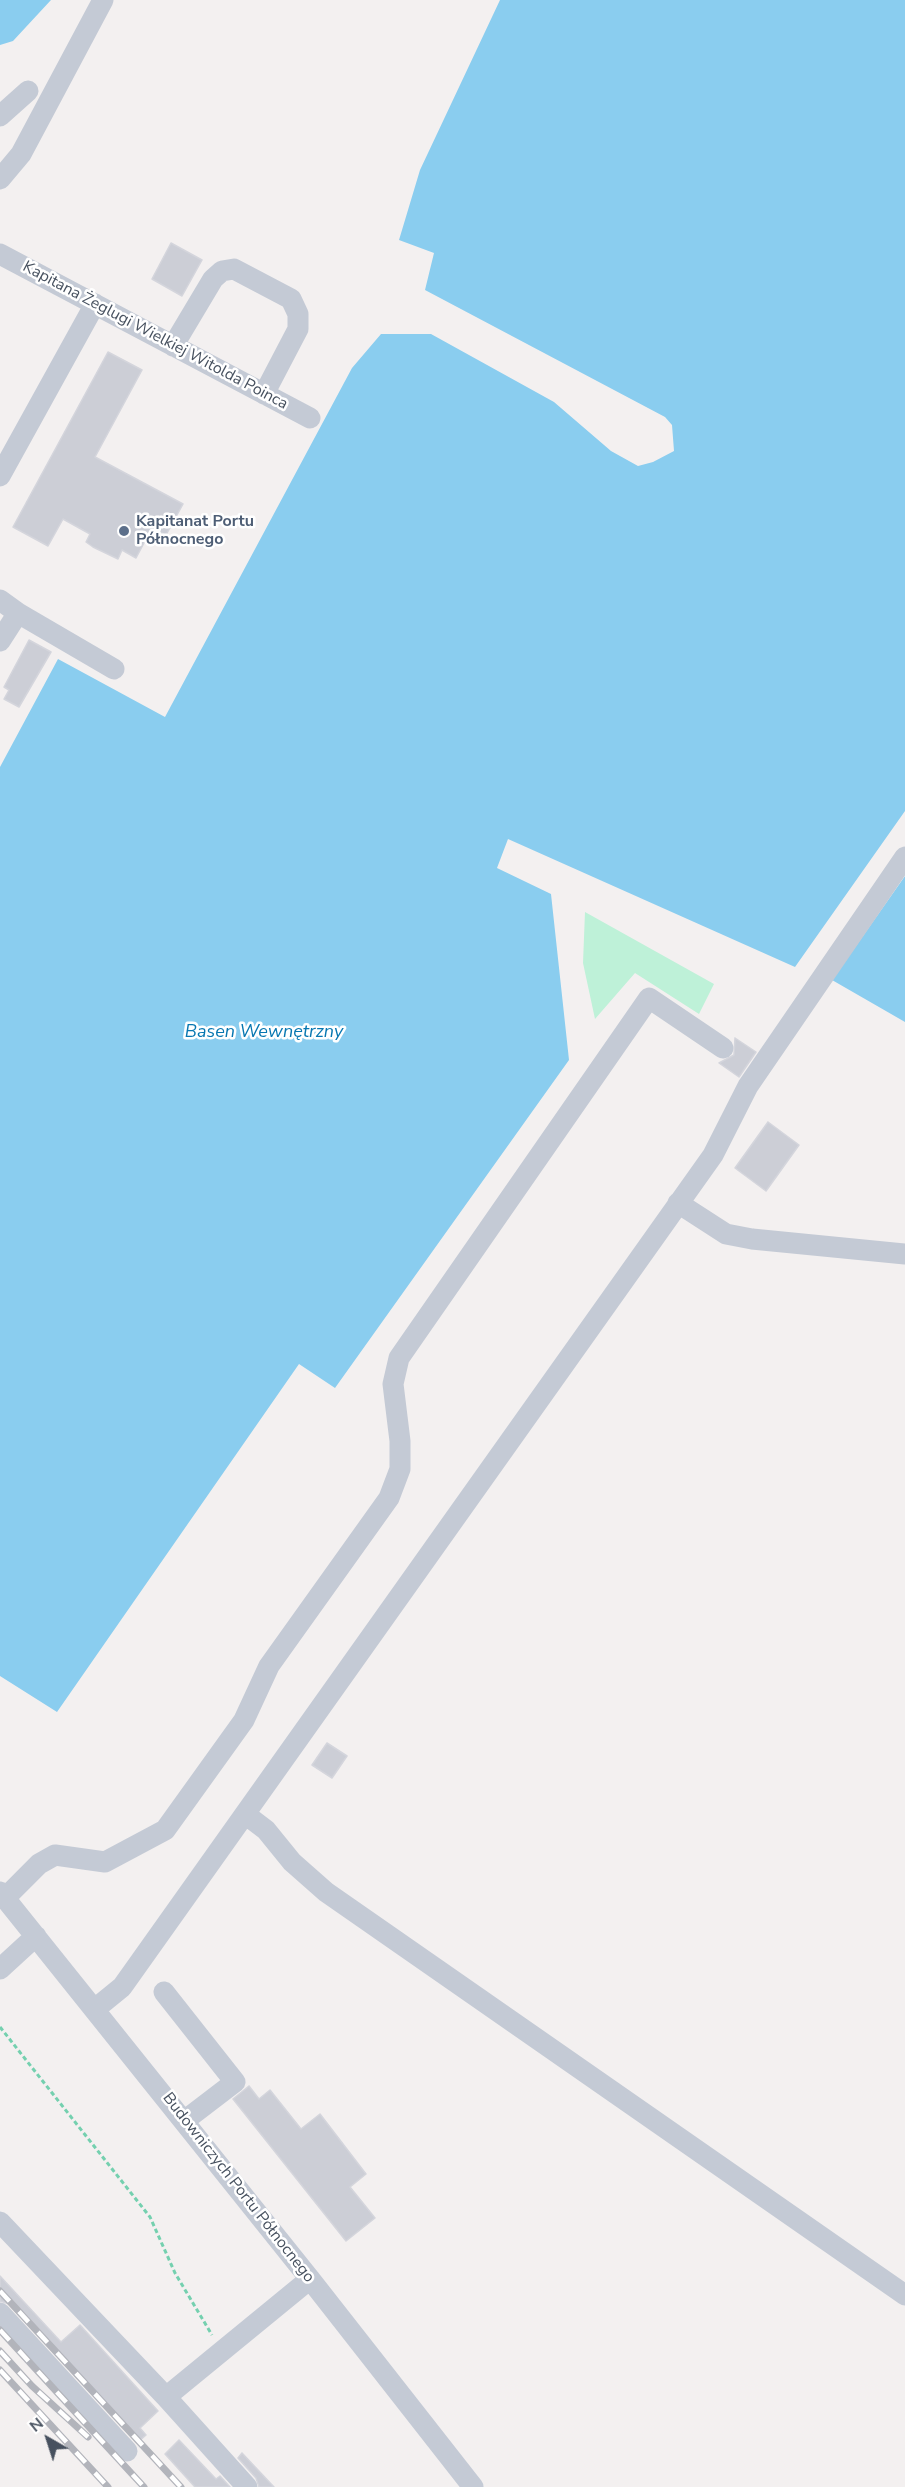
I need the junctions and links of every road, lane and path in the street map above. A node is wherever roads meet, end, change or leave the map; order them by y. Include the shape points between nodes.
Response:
1 (103, 0) edge
2 (28, 90) dead end
3 (0, 116) edge
4 (2, 174) edge
5 (0, 255) edge
6 (95, 304) junction
7 (173, 346) junction
8 (264, 394) junction
9 (310, 418) dead end
10 (0, 476) edge
11 (0, 600) edge
12 (18, 613) junction
13 (0, 641) edge
14 (114, 669) dead end
15 (905, 857) edge
16 (723, 1048) dead end
17 (678, 1203) junction
18 (905, 1254) edge
19 (245, 1814) junction
20 (2, 1895) edge
21 (36, 1936) junction
22 (0, 1969) edge
23 (164, 1992) dead end
24 (95, 2009) junction
25 (0, 2027) edge
26 (184, 2121) junction
27 (2, 2220) edge
28 (310, 2279) junction
29 (905, 2295) edge
30 (0, 2313) edge
31 (223, 2350) junction
32 (165, 2397) junction
33 (127, 2451) dead end
34 (247, 2487) edge
35 (473, 2487) edge

1 - 4 street via 21,154
2 - 3 street
5 - 6 street, Kapitana Żeglugi Wielkiej Witolda Poinca
6 - 7 street, Kapitana Żeglugi Wielkiej Witolda Poinca
6 - 10 street
7 - 8 street, Kapitana Żeglugi Wielkiej Witolda Poinca
7 - 8 street via 213,279 222,271 234,269 291,299 298,314 298,329
8 - 9 street, Kapitana Żeglugi Wielkiej Witolda Poinca
11 - 12 street
12 - 13 street
12 - 14 street
15 - 17 street via 748,1086 713,1155
16 - 20 street via 649,998 399,1358 393,1384 400,1469 388,1498 269,1666 244,1720 165,1830 105,1862 55,1855
17 - 18 street via 734,1236
17 - 19 street
19 - 24 street via 122,1987
19 - 29 street via 266,1830 292,1862 326,1892
20 - 21 street, Budowniczych Portu Północnego
21 - 22 street
21 - 24 street, Budowniczych Portu Północnego
23 - 26 street via 235,2082
24 - 26 street, Budowniczych Portu Północnego
25 - 31 path via 150,2217 175,2273
26 - 28 street, Budowniczych Portu Północnego
27 - 32 street
28 - 31 street
28 - 35 street, Budowniczych Portu Północnego
30 - 33 street
31 - 32 street
32 - 34 street

